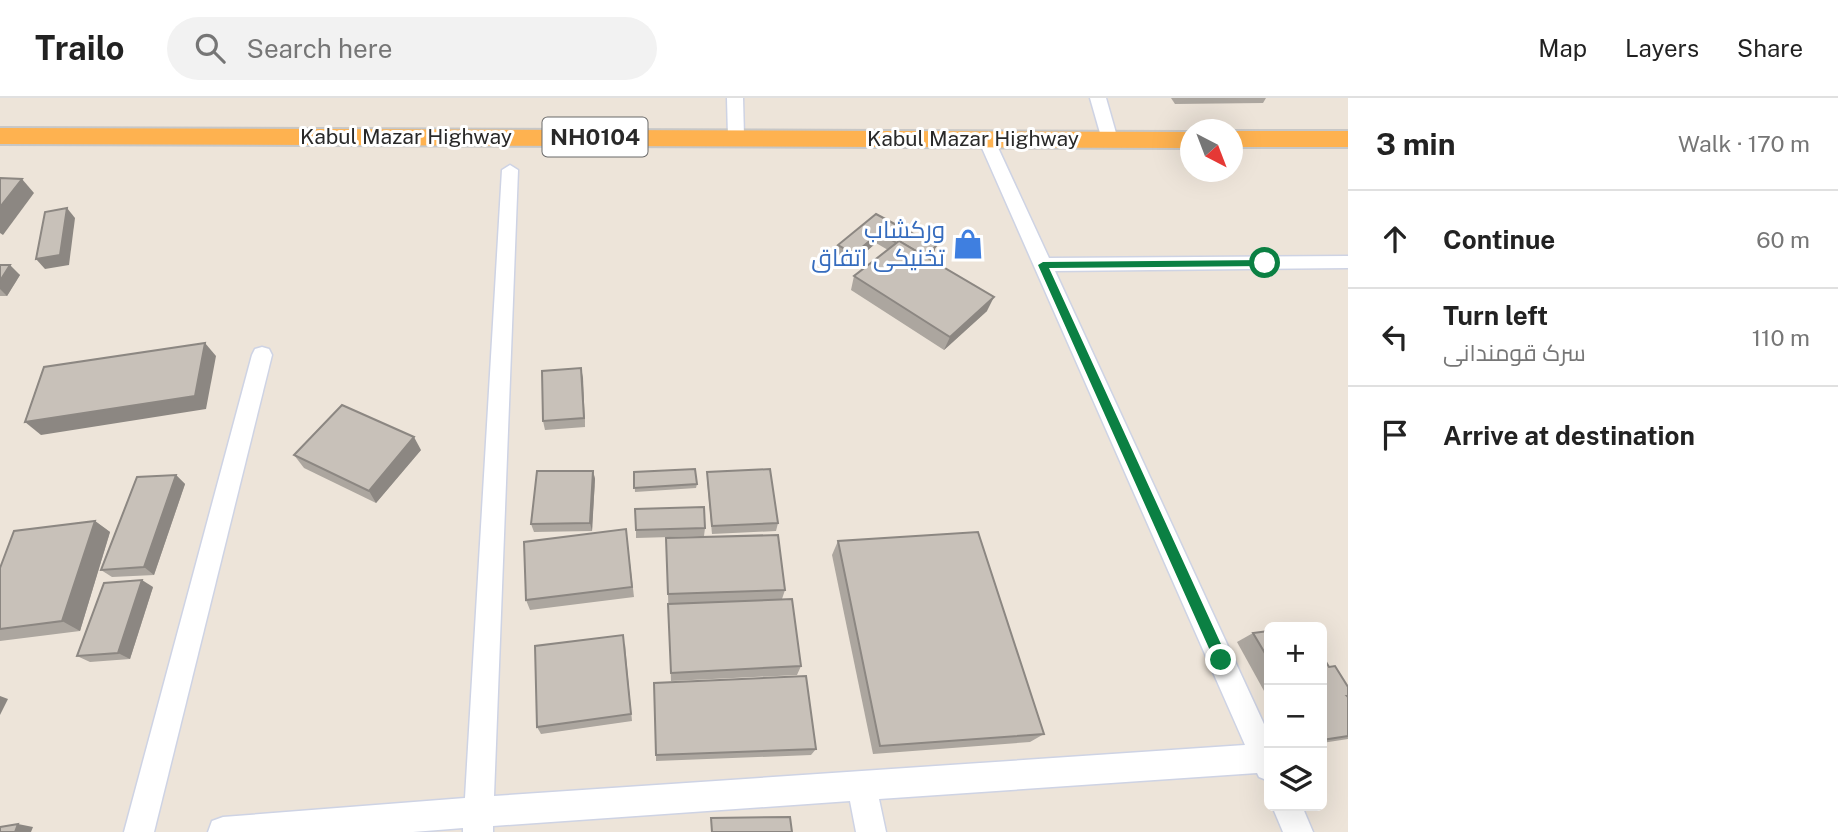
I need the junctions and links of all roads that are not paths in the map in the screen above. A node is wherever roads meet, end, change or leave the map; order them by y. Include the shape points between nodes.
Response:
1 (735, 98) edge
2 (1097, 98) edge
3 (0, 136) edge
4 (736, 137) junction
5 (986, 139) junction
6 (1180, 139) edge
7 (1243, 139) edge
8 (1348, 139) edge
9 (1110, 140) junction
10 (510, 170) dead end
11 (1348, 262) edge
12 (1043, 265) junction
13 (262, 355) dead end
14 (1264, 755) edge
15 (1264, 762) edge
16 (861, 786) junction
17 (1289, 811) edge
18 (479, 822) edge
19 (139, 832) edge
20 (223, 832) edge
21 (871, 832) edge
22 (1298, 832) edge

1 - 4 street
2 - 9 street
3 - 4 highway, Kabul Mazar Highway / NH0104
4 - 5 highway, Kabul Mazar Highway / NH0104
5 - 9 highway, Kabul Mazar Highway / NH0104
5 - 12 street
6 - 9 highway, Kabul Mazar Highway / NH0104
7 - 8 highway
10 - 18 street
11 - 12 street
12 - 14 street
13 - 19 street
15 - 16 street
16 - 18 street
16 - 21 street
17 - 22 street
18 - 20 street

